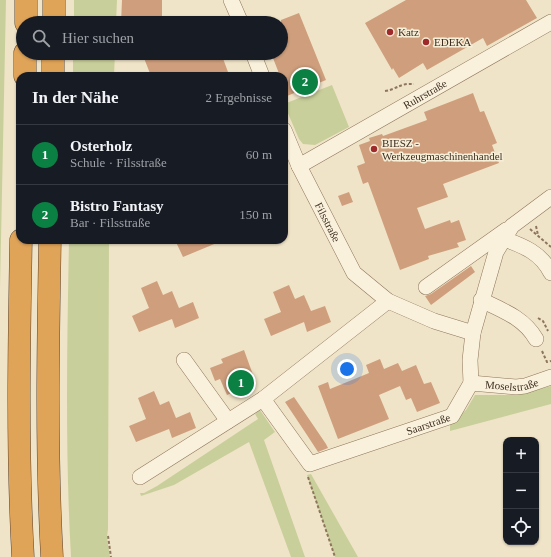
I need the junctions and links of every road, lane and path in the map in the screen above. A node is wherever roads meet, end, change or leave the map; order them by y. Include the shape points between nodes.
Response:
1 (26, 0) edge
2 (54, 0) edge
3 (235, 1) edge
4 (26, 16) edge
5 (54, 16) edge
6 (238, 16) edge
7 (551, 22) edge
8 (25, 60) edge
9 (53, 60) edge
10 (256, 60) edge
11 (25, 72) edge
12 (53, 72) edge
13 (260, 72) edge
14 (414, 84) dead end
15 (385, 90) dead end
16 (288, 140) edge
17 (299, 166) junction
18 (551, 197) edge
19 (516, 223) junction
20 (504, 239) junction
21 (21, 244) edge
22 (50, 244) edge
23 (551, 247) edge
24 (551, 273) edge
25 (426, 287) dead end
26 (481, 300) junction
27 (388, 301) junction
28 (473, 333) junction
29 (536, 339) dead end
30 (544, 354) dead end
31 (184, 360) dead end
32 (551, 361) edge
33 (551, 377) edge
34 (471, 383) junction
35 (263, 399) junction
36 (228, 421) junction
37 (310, 464) junction
38 (140, 477) dead end
39 (108, 536) dead end
40 (23, 557) edge
41 (52, 557) edge
42 (112, 557) edge
43 (335, 557) edge

1 - 4 highway
2 - 5 highway
3 - 6 street
7 - 17 street, Ruhrstraße via 474,72
8 - 11 highway
9 - 12 highway
10 - 13 street
14 - 15 path via 403,84 392,90
16 - 17 street, Filsstraße
17 - 27 street, Filsstraße via 354,273
18 - 19 street
19 - 20 street
19 - 23 path
19 - 25 street
20 - 24 street via 535,253 545,262
20 - 26 street via 496,252
21 - 40 highway via 19,386
22 - 41 highway via 47,387 48,496
26 - 28 street
26 - 29 street via 521,320 532,330
27 - 28 street, Filsstraße via 434,321
27 - 35 street
28 - 34 street
30 - 32 path via 547,362
31 - 36 street
33 - 34 street, Moselstraße via 516,387
34 - 37 street, Saarstraße via 452,416
35 - 36 street
35 - 37 street
36 - 38 street
37 - 43 path via 307,475
39 - 42 path

